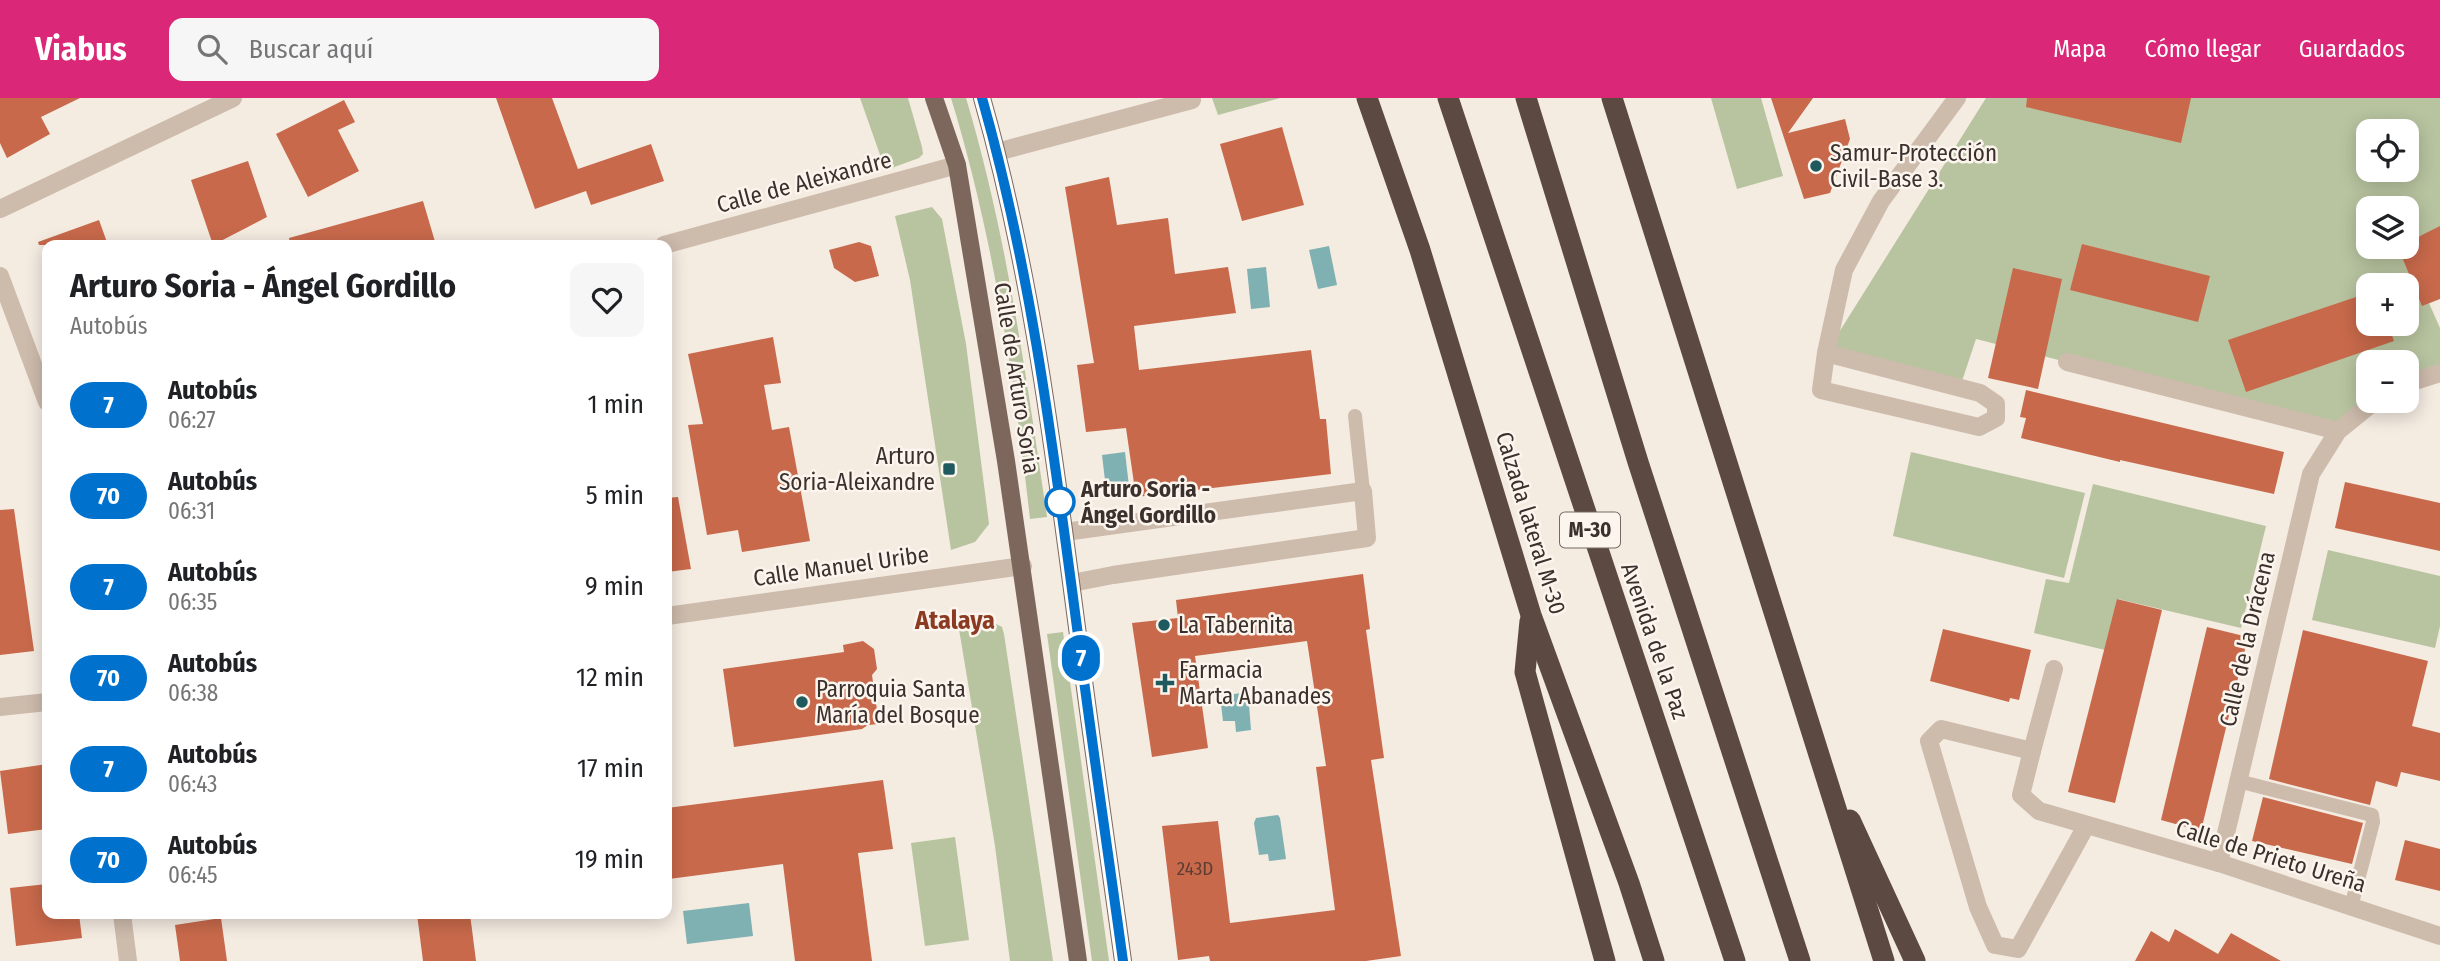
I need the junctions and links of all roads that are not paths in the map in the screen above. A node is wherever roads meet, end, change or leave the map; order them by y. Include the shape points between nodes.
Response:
1 (233, 98) edge
2 (934, 98) edge
3 (982, 98) edge
4 (1367, 98) edge
5 (1448, 98) edge
6 (1526, 98) edge
7 (1612, 98) edge
8 (1957, 98) edge
9 (1192, 100) dead end
10 (997, 152) junction
11 (957, 165) junction
12 (0, 209) edge
13 (672, 243) edge
14 (0, 276) edge
15 (1826, 353) junction
16 (2067, 362) dead end
17 (2440, 373) edge
18 (2419, 380) edge
19 (42, 389) edge
20 (2360, 413) edge
21 (1355, 416) dead end
22 (2338, 431) junction
23 (1363, 491) junction
24 (1065, 532) junction
25 (1023, 566) junction
26 (1072, 583) junction
27 (672, 615) edge
28 (1531, 615) junction
29 (2054, 669) dead end
30 (42, 703) edge
31 (0, 707) edge
32 (1812, 735) junction
33 (2032, 751) junction
34 (2238, 781) junction
35 (2086, 826) junction
36 (2219, 863) junction
37 (2351, 906) junction
38 (123, 919) edge
39 (2440, 936) edge
40 (128, 961) edge
41 (1078, 961) edge
42 (1123, 961) edge
43 (1605, 961) edge
44 (1654, 961) edge
45 (1734, 961) edge
46 (1800, 961) edge
47 (1884, 961) edge
48 (1915, 961) edge

1 - 12 street
2 - 11 main road, Calle de Arturo Soria
3 - 10 main road, Calle de Arturo Soria
4 - 28 highway, Calzada lateral M-30 via 1420,250
5 - 45 highway, Avenida de la Paz / M-30
6 - 46 highway, Avenida de la Paz / M-30
7 - 32 highway
8 - 15 street via 1881,201 1844,270
9 - 10 street
10 - 24 main road, Calle de Arturo Soria via 1037,347
11 - 13 street, Calle de Aleixandre
11 - 25 main road, Calle de Arturo Soria
14 - 19 street
15 - 15 street via 1980,393 1996,404 1996,418 1979,427 1821,390
16 - 22 street
17 - 18 street
20 - 22 street, Calle de la Drácena
21 - 23 lane
22 - 34 street, Calle de la Drácena via 2311,474
23 - 24 street
23 - 26 street via 1367,538
24 - 26 main road, Calle de Arturo Soria
25 - 27 street, Calle Manuel Uribe
25 - 41 main road, Calle de Arturo Soria
26 - 42 main road, Calle de Arturo Soria
28 - 43 highway via 1524,672
28 - 44 highway, Calzada lateral M-30
29 - 33 street, Calle de Prieto Ureña
30 - 31 street
32 - 47 highway
32 - 48 highway
33 - 35 street, Calle de Prieto Ureña via 2021,795 2039,811
33 - 35 street via 1941,729 1928,741 1978,907 1995,945 2018,949
34 - 36 street, Calle de la Drácena
34 - 37 lane via 2372,815
35 - 36 street, Calle de Prieto Ureña
36 - 37 street, Calle de Prieto Ureña
37 - 39 street, Calle de Prieto Ureña
38 - 40 street

